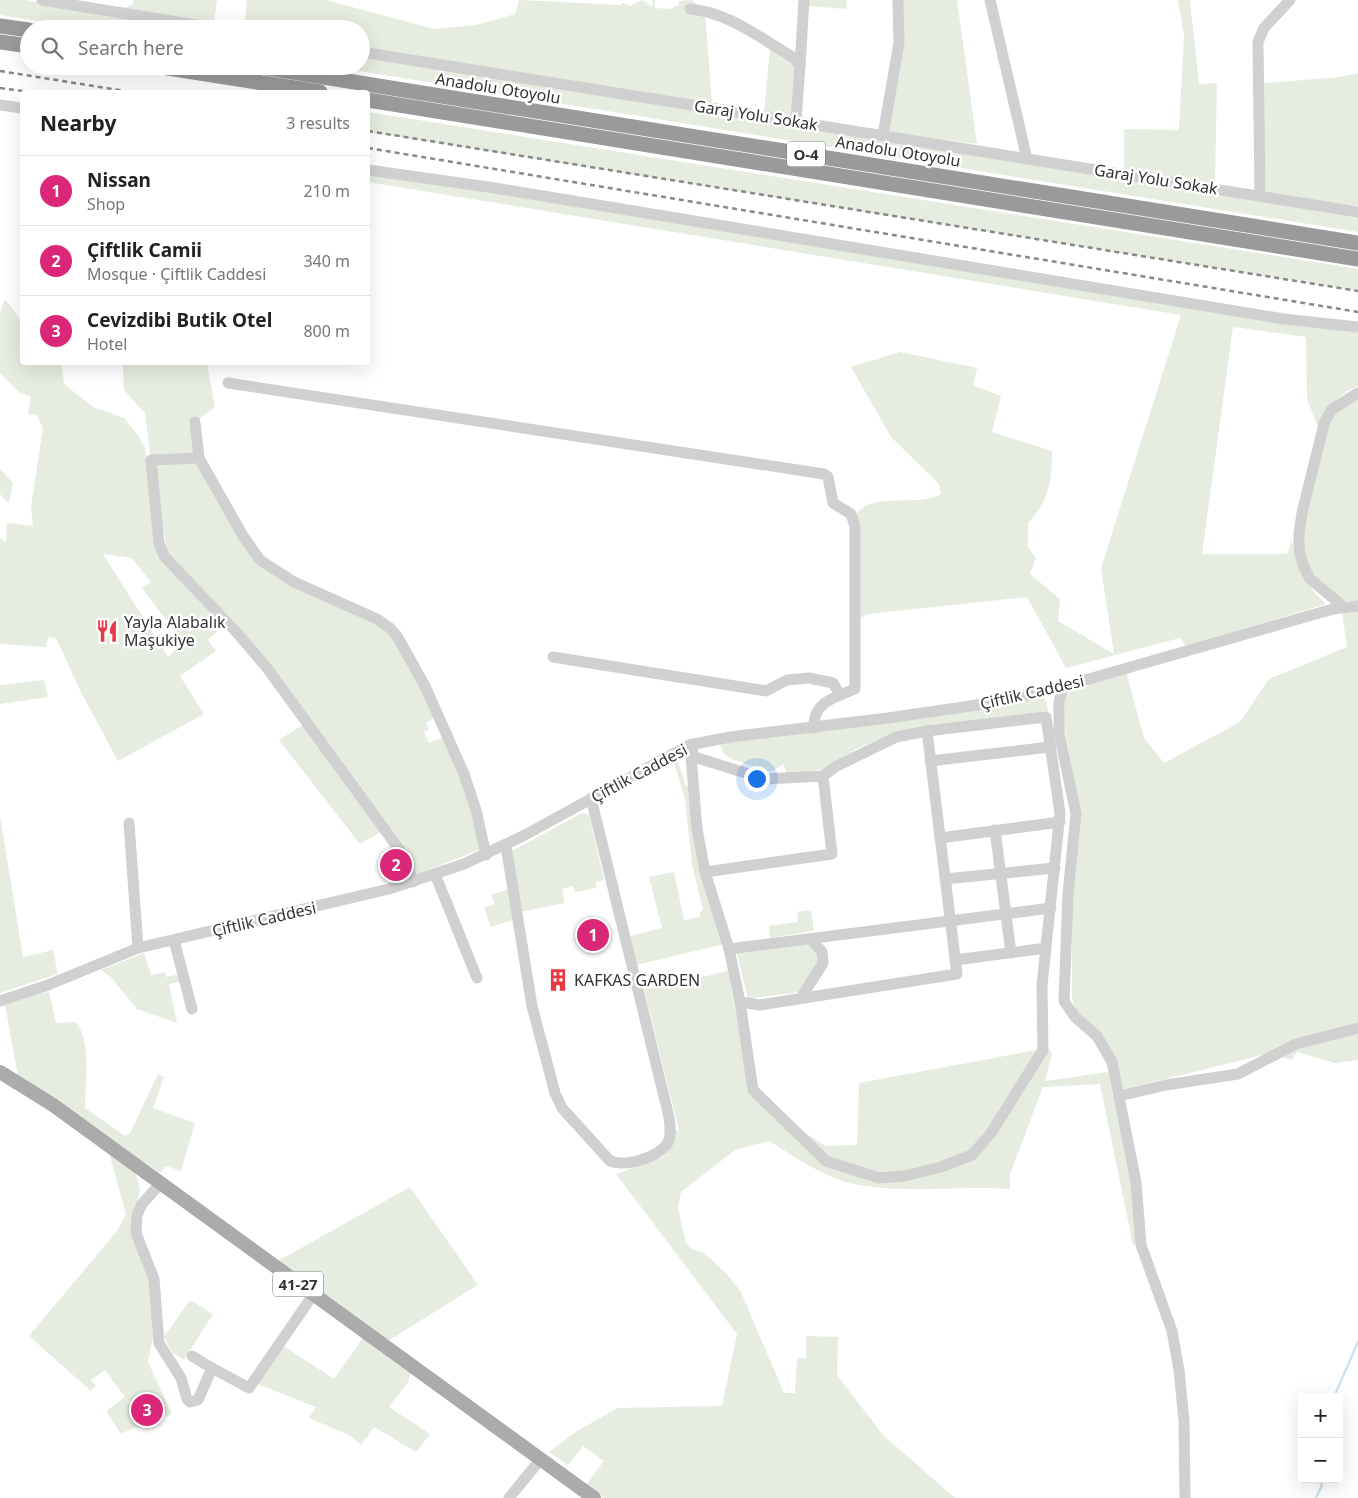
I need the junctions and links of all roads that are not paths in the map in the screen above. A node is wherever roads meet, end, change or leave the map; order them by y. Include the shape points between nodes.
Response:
1 (42, 0) edge
2 (804, 0) edge
3 (898, 0) edge
4 (990, 0) edge
5 (1290, 0) edge
6 (690, 9) dead end
7 (165, 20) edge
8 (0, 26) edge
9 (20, 29) edge
10 (0, 42) edge
11 (20, 45) edge
12 (370, 53) edge
13 (800, 66) junction
14 (212, 75) edge
15 (310, 75) edge
16 (307, 90) edge
17 (370, 100) edge
18 (0, 105) edge
19 (20, 108) edge
20 (796, 121) junction
21 (883, 135) junction
22 (1027, 159) junction
23 (370, 170) edge
24 (1260, 195) junction
25 (1358, 212) edge
26 (1358, 243) edge
27 (1358, 259) edge
28 (1358, 327) edge
29 (228, 383) dead end
30 (1358, 393) edge
31 (195, 422) dead end
32 (199, 458) junction
33 (1358, 606) edge
34 (1344, 607) junction
35 (553, 657) dead end
36 (1063, 686) junction
37 (840, 695) junction
38 (814, 728) junction
39 (927, 731) junction
40 (694, 744) junction
41 (1050, 747) junction
42 (691, 756) junction
43 (930, 761) junction
44 (823, 776) junction
45 (591, 798) junction
46 (1060, 822) junction
47 (129, 823) dead end
48 (995, 830) junction
49 (940, 838) junction
50 (506, 846) junction
51 (486, 855) junction
52 (1055, 868) junction
53 (705, 872) junction
54 (435, 874) junction
55 (1001, 874) junction
56 (945, 880) junction
57 (414, 882) junction
58 (1051, 908) junction
59 (1006, 914) junction
60 (950, 921) junction
61 (811, 939) junction
62 (174, 940) junction
63 (138, 948) junction
64 (1046, 948) junction
65 (729, 949) junction
66 (1011, 953) junction
67 (955, 960) junction
68 (477, 978) dead end
69 (801, 998) junction
70 (0, 1001) edge
71 (740, 1002) junction
72 (192, 1009) dead end
73 (1358, 1028) edge
74 (0, 1072) edge
75 (1119, 1096) junction
76 (161, 1184) junction
77 (313, 1295) junction
78 (192, 1356) dead end
79 (212, 1368) junction
80 (540, 1460) junction
81 (509, 1498) edge
82 (594, 1498) edge
83 (1185, 1498) edge

1 - 7 street
2 - 13 street
3 - 21 street via 899,43
4 - 22 street
5 - 24 street via 1264,28 1258,42
6 - 13 street via 708,10 724,17 794,58
8 - 9 highway
10 - 11 highway
12 - 20 street, Garaj Yolu Sokak
13 - 20 street
14 - 16 highway
15 - 26 highway, Anadolu Otoyolu / O-4
17 - 27 highway, Anadolu Otoyolu / O-4
18 - 19 street
20 - 21 street, Garaj Yolu Sokak
21 - 22 street, Garaj Yolu Sokak
22 - 24 street, Garaj Yolu Sokak
23 - 28 street via 495,188 1284,319
24 - 25 street, Garaj Yolu Sokak
29 - 37 street via 824,474 828,477 833,503 851,514 855,527 855,689
30 - 34 street via 1332,410 1324,424 1299,532 1303,565 1310,579
31 - 32 street
32 - 51 street via 260,560 280,574 377,619 393,631 424,686 464,774
32 - 57 street via 151,460 160,550 268,668 404,856
33 - 34 street, Çiftlik Caddesi
34 - 36 street, Çiftlik Caddesi
35 - 37 street via 766,691 787,680 809,678 833,683
36 - 38 street, Çiftlik Caddesi via 977,705
36 - 75 street via 1059,702 1059,733 1076,814 1068,894 1064,1001 1107,1049
37 - 38 street via 822,704 813,718
38 - 40 street, Çiftlik Caddesi
39 - 41 street via 1046,717
39 - 43 street
39 - 44 street via 896,737
40 - 42 street
40 - 45 street, Çiftlik Caddesi
41 - 43 street
41 - 46 street
42 - 44 street via 766,779
42 - 53 street via 697,829
43 - 49 street
44 - 53 street via 832,854
45 - 50 street, Çiftlik Caddesi
45 - 50 street via 669,1117 669,1140 660,1151 636,1162 618,1164 610,1161 562,1108 555,1093 536,1024
46 - 48 street
46 - 52 street
47 - 63 street
48 - 49 street
48 - 55 street
49 - 56 street
50 - 51 street, Çiftlik Caddesi
51 - 54 street, Çiftlik Caddesi
52 - 55 street
52 - 58 street
53 - 65 street
54 - 57 street, Çiftlik Caddesi
54 - 68 street
55 - 56 street
55 - 59 street
56 - 60 street
57 - 62 street, Çiftlik Caddesi
58 - 59 street
58 - 64 street
59 - 60 street
59 - 66 street
60 - 61 street
60 - 67 street
61 - 65 street
61 - 69 street via 822,952 823,963
62 - 63 street, Çiftlik Caddesi
62 - 72 street
63 - 70 street, Çiftlik Caddesi
64 - 66 street
64 - 71 street via 1042,985 1043,1050 991,1133 972,1156 905,1176 879,1178 826,1161 753,1090
65 - 71 street
66 - 67 street
67 - 69 street via 957,974
69 - 71 street via 760,1005
73 - 75 street via 1296,1044 1238,1074
74 - 76 main road, 41-27 via 53,1105
75 - 83 street via 1136,1182 1141,1246 1172,1331 1179,1370 1184,1421
76 - 77 main road, 41-27
76 - 79 street via 142,1204 136,1227 154,1279 159,1343 181,1378 190,1402 198,1400
77 - 79 street via 249,1388
77 - 80 main road, 41-27
78 - 79 street
80 - 81 street
80 - 82 main road, 41-27

